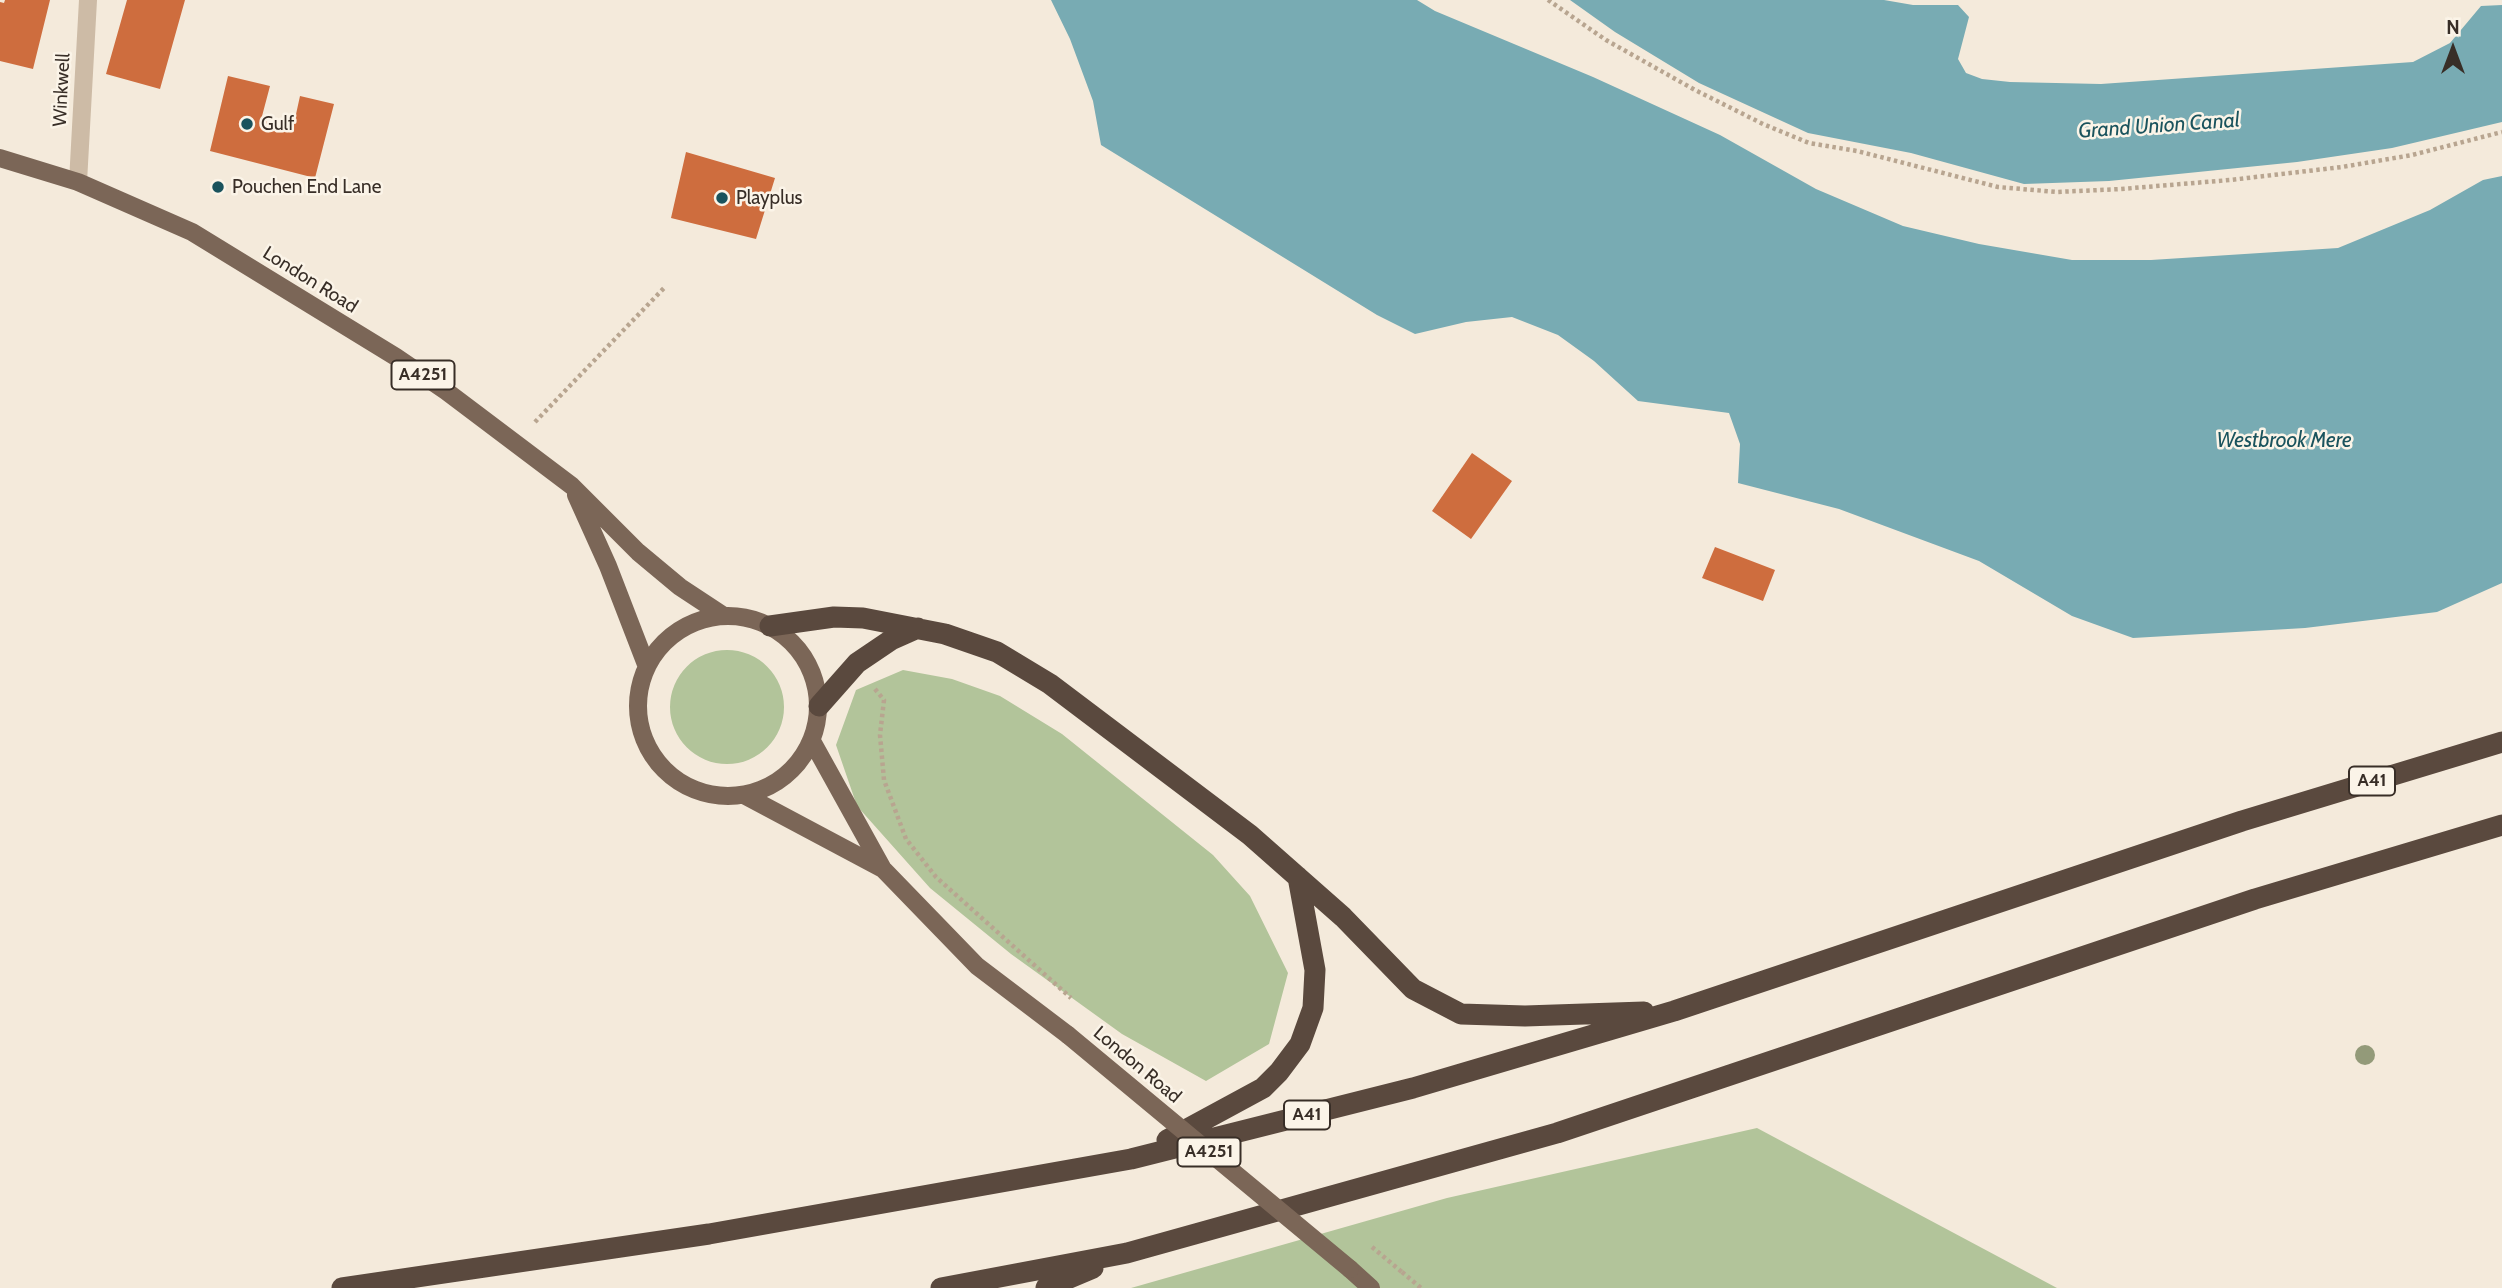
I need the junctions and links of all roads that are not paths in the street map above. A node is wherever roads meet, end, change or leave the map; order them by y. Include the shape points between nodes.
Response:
1 (88, 0) edge
2 (0, 158) edge
3 (78, 182) junction
4 (572, 486) junction
5 (724, 616) junction
6 (771, 626) junction
7 (918, 628) junction
8 (647, 667) junction
9 (819, 706) junction
10 (812, 741) junction
11 (2502, 741) edge
12 (744, 795) junction
13 (2502, 825) edge
14 (883, 869) junction
15 (1298, 877) junction
16 (1674, 1011) junction
17 (1131, 1159) junction
18 (1127, 1253) junction
19 (342, 1288) edge
20 (941, 1288) edge
21 (1046, 1288) edge
22 (1371, 1288) edge

1 - 3 street, Winkwell
2 - 3 main road, London Road / A4251
3 - 4 main road, London Road / A4251 via 192,232 396,357
4 - 5 main road, London Road / A4251 via 638,552
4 - 8 main road, London Road / A4251
5 - 6 main road
5 - 8 main road via 678,631
6 - 7 highway via 834,617
6 - 9 main road via 806,659
7 - 9 highway via 857,663
7 - 15 highway via 997,652 1050,684 1250,835
8 - 12 main road via 638,694 639,722 648,748 665,771 688,788 715,796
9 - 10 main road
10 - 12 main road via 796,766 772,786
10 - 14 main road, London Road / A4251
11 - 16 highway, A41 via 2242,821
12 - 14 main road, London Road / A4251
13 - 18 highway via 2255,899 1557,1133
14 - 22 main road, London Road / A4251, bridge via 977,966 1068,1035
15 - 16 highway via 1413,989 1461,1014
15 - 17 highway via 1315,970 1313,1008 1300,1044 1263,1088
16 - 17 highway, A41 via 1413,1088
17 - 19 highway, A41 via 709,1234
18 - 20 highway
18 - 21 highway

